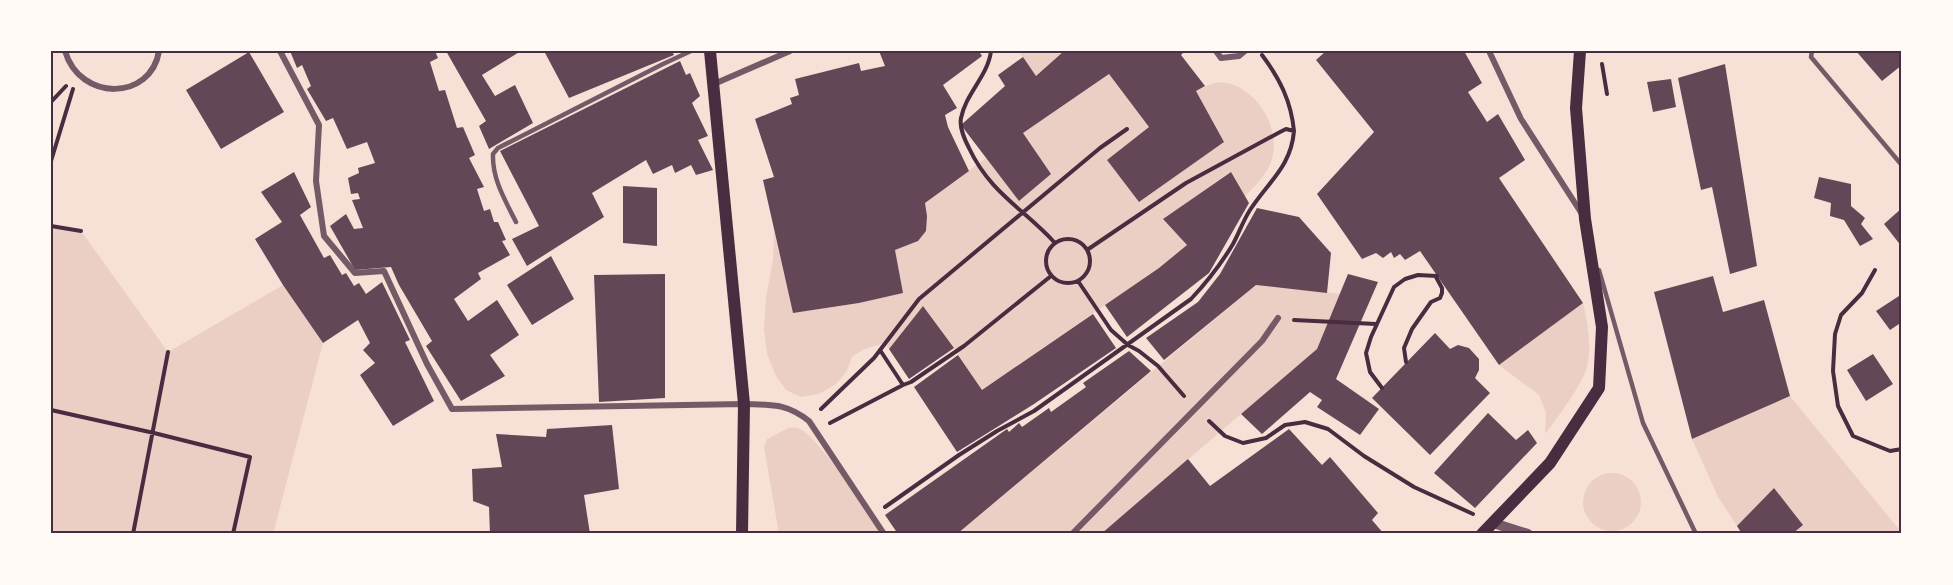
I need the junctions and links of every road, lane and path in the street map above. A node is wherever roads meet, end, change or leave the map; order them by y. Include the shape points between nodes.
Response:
1 (65, 51) edge
2 (159, 51) edge
3 (280, 51) edge
4 (692, 51) edge
5 (710, 51) edge
6 (790, 51) edge
7 (991, 51) edge
8 (1216, 51) edge
9 (1245, 51) edge
10 (1259, 51) edge
11 (1489, 51) edge
12 (1580, 51) edge
13 (1812, 51) edge
14 (1602, 63) dead end
15 (77, 75) junction
16 (714, 84) junction
17 (1607, 94) dead end
18 (51, 102) edge
19 (1127, 129) dead end
20 (1294, 131) junction
21 (51, 160) edge
22 (1901, 163) edge
23 (1021, 213) junction
24 (1585, 219) junction
25 (516, 222) dead end
26 (51, 226) edge
27 (81, 231) dead end
28 (1055, 243) junction
29 (1087, 250) junction
30 (1875, 270) dead end
31 (1051, 276) junction
32 (1078, 281) junction
33 (1278, 318) joint
34 (1376, 324) junction
35 (1128, 345) junction
36 (880, 350) junction
37 (168, 352) dead end
38 (1406, 363) dead end
39 (903, 385) junction
40 (1382, 388) dead end
41 (744, 404) junction
42 (1196, 409) junction
43 (51, 410) edge
44 (809, 421) junction
45 (154, 433) junction
46 (1902, 449) edge
47 (872, 516) junction
48 (1493, 523) junction
49 (133, 534) edge
50 (233, 534) edge
51 (742, 534) edge
52 (884, 534) edge
53 (1072, 534) edge
54 (1482, 534) edge
55 (1528, 534) edge
56 (1696, 534) edge

1 - 15 street
2 - 15 street via 150,72 122,88 106,89
3 - 41 street via 319,125 316,181 324,236 355,273 384,271 452,409
4 - 25 lane via 498,148 492,166
5 - 16 main road
6 - 16 street
7 - 23 path via 985,73 965,104 961,125 977,165
8 - 9 street via 1221,57 1239,56
10 - 20 path via 1277,75 1292,111
11 - 24 street via 1521,119
12 - 24 main road via 1576,108
13 - 22 lane via 1811,57
14 - 17 path
15 - 18 path
15 - 21 path
16 - 41 main road
19 - 23 path
20 - 29 path via 1286,129 1186,183
20 - 35 path via 1293,147 1282,168 1250,211 1212,276 1191,299
23 - 28 path
23 - 36 path via 919,299
24 - 48 main road via 1602,327 1599,388 1550,463
24 - 56 lane via 1643,423
26 - 27 path
28 - 29 path via 1069,239
28 - 31 path via 1046,262
29 - 32 path via 1088,271
30 - 46 path via 1862,293 1841,315 1835,334 1833,371 1838,406 1853,436 1890,451
31 - 32 path via 1063,283
31 - 39 path via 964,346
32 - 35 path via 1111,330
33 - 34 path
33 - 42 street via 1262,341
34 - 38 path via 1394,287 1418,275 1436,276 1442,293 1412,329 1404,348
34 - 40 path via 1366,353 1370,372
35 - 42 path via 1158,366
35 - 47 path
36 - 39 path
36 - 44 path
37 - 45 path
39 - 44 path via 825,425
41 - 44 street via 781,406 796,410
41 - 51 main road
42 - 48 path via 1225,436 1243,443 1266,438 1284,425 1305,422 1328,429 1414,487
42 - 53 street
43 - 45 path
44 - 47 street
45 - 49 path
45 - 50 path via 250,457
47 - 52 street
48 - 54 main road
48 - 55 street

